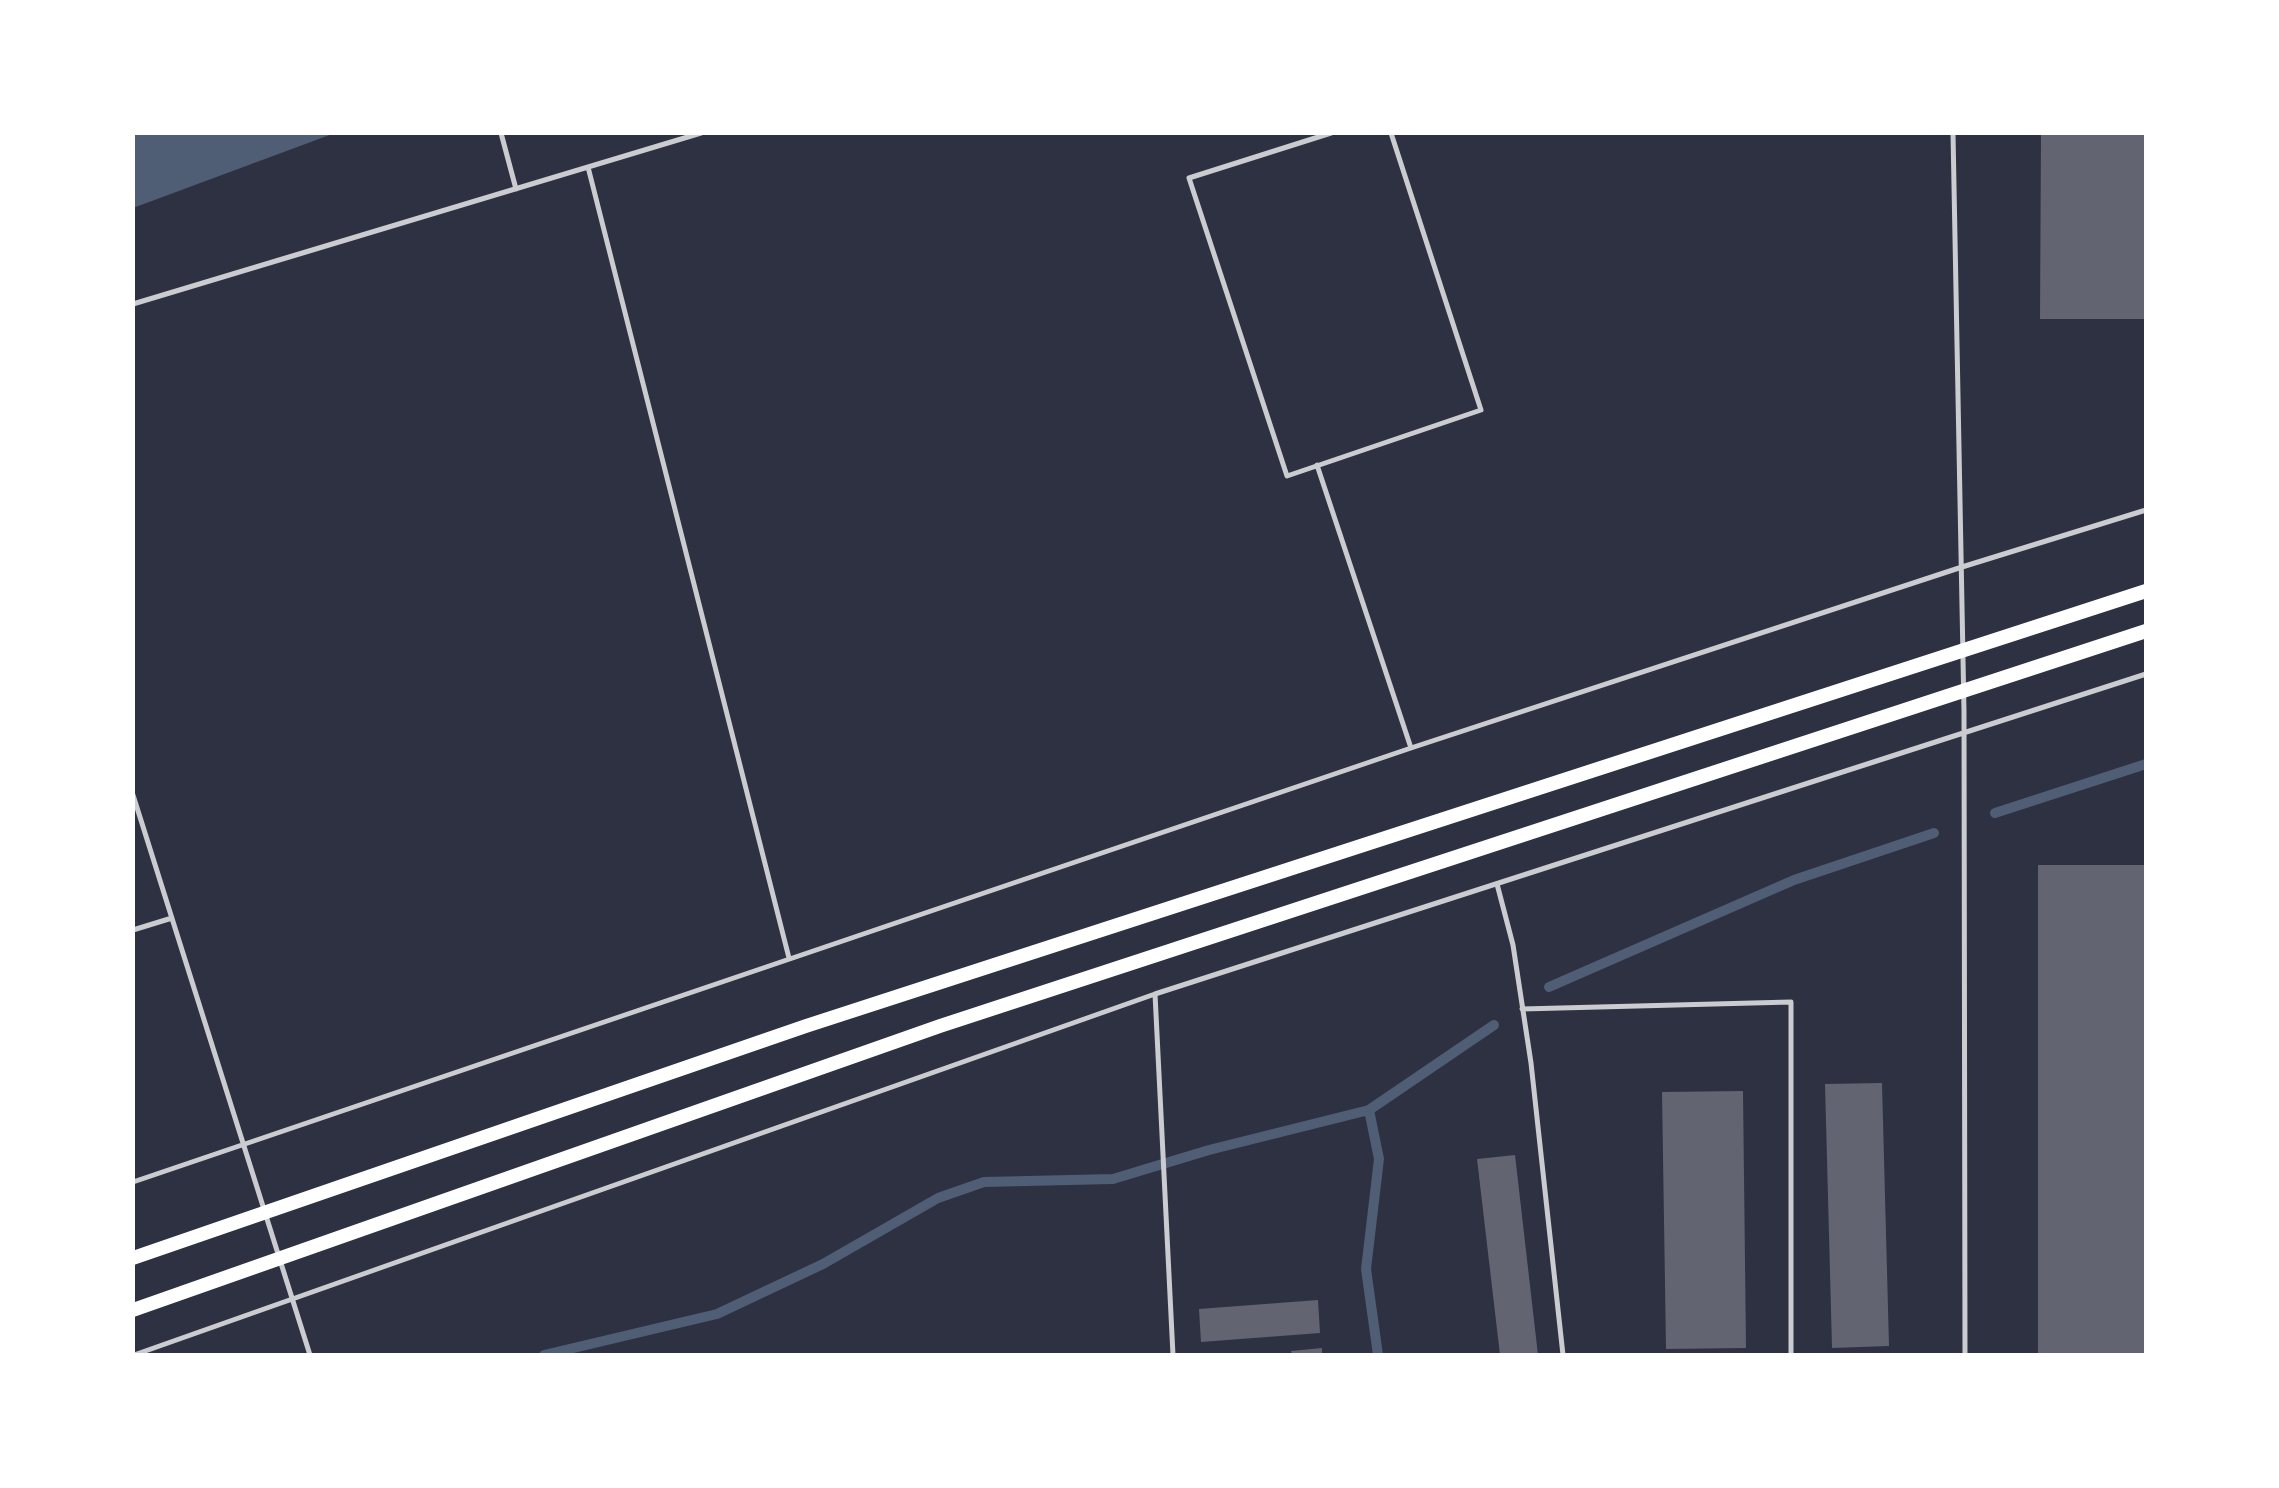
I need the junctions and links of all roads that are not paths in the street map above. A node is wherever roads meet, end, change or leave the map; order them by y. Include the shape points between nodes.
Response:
1 (501, 133) edge
2 (701, 133) edge
3 (1331, 133) edge
4 (1391, 133) edge
5 (1953, 133) edge
6 (588, 167) junction
7 (516, 189) junction
8 (133, 304) edge
9 (1317, 465) junction
10 (2146, 510) edge
11 (1962, 567) junction
12 (2146, 591) edge
13 (2146, 631) edge
14 (1963, 651) junction
15 (2146, 674) edge
16 (1964, 689) junction
17 (1964, 733) junction
18 (1411, 748) junction
19 (133, 795) edge
20 (1497, 884) junction
21 (172, 918) junction
22 (133, 930) edge
23 (789, 958) junction
24 (1154, 994) junction
25 (1522, 1009) junction
26 (243, 1142) junction
27 (133, 1182) edge
28 (264, 1211) junction
29 (133, 1258) edge
30 (279, 1258) junction
31 (293, 1301) junction
32 (133, 1310) edge
33 (134, 1355) edge
34 (310, 1355) edge
35 (1173, 1355) edge
36 (1563, 1355) edge
37 (1791, 1355) edge
38 (1965, 1355) edge

1 - 7 lane
2 - 6 lane
3 - 9 lane via 1189,178 1287,476
4 - 9 lane via 1481,410
5 - 11 lane
6 - 7 lane
6 - 23 lane
7 - 8 lane
9 - 18 lane
10 - 11 lane
11 - 14 lane
11 - 18 lane
12 - 14 main road
13 - 16 main road
14 - 16 lane
14 - 28 main road via 806,1026
15 - 17 lane
16 - 17 lane
16 - 30 main road via 940,1026
17 - 20 lane
17 - 38 lane
18 - 23 lane
19 - 21 lane
20 - 24 lane
20 - 25 lane via 1513,945
21 - 22 lane
21 - 26 lane
23 - 26 lane
24 - 31 lane
24 - 35 lane
25 - 36 lane
25 - 37 lane via 1791,1002
26 - 27 lane
26 - 28 lane
28 - 29 main road
28 - 30 lane
30 - 31 lane
30 - 32 main road
31 - 33 lane
31 - 34 lane

